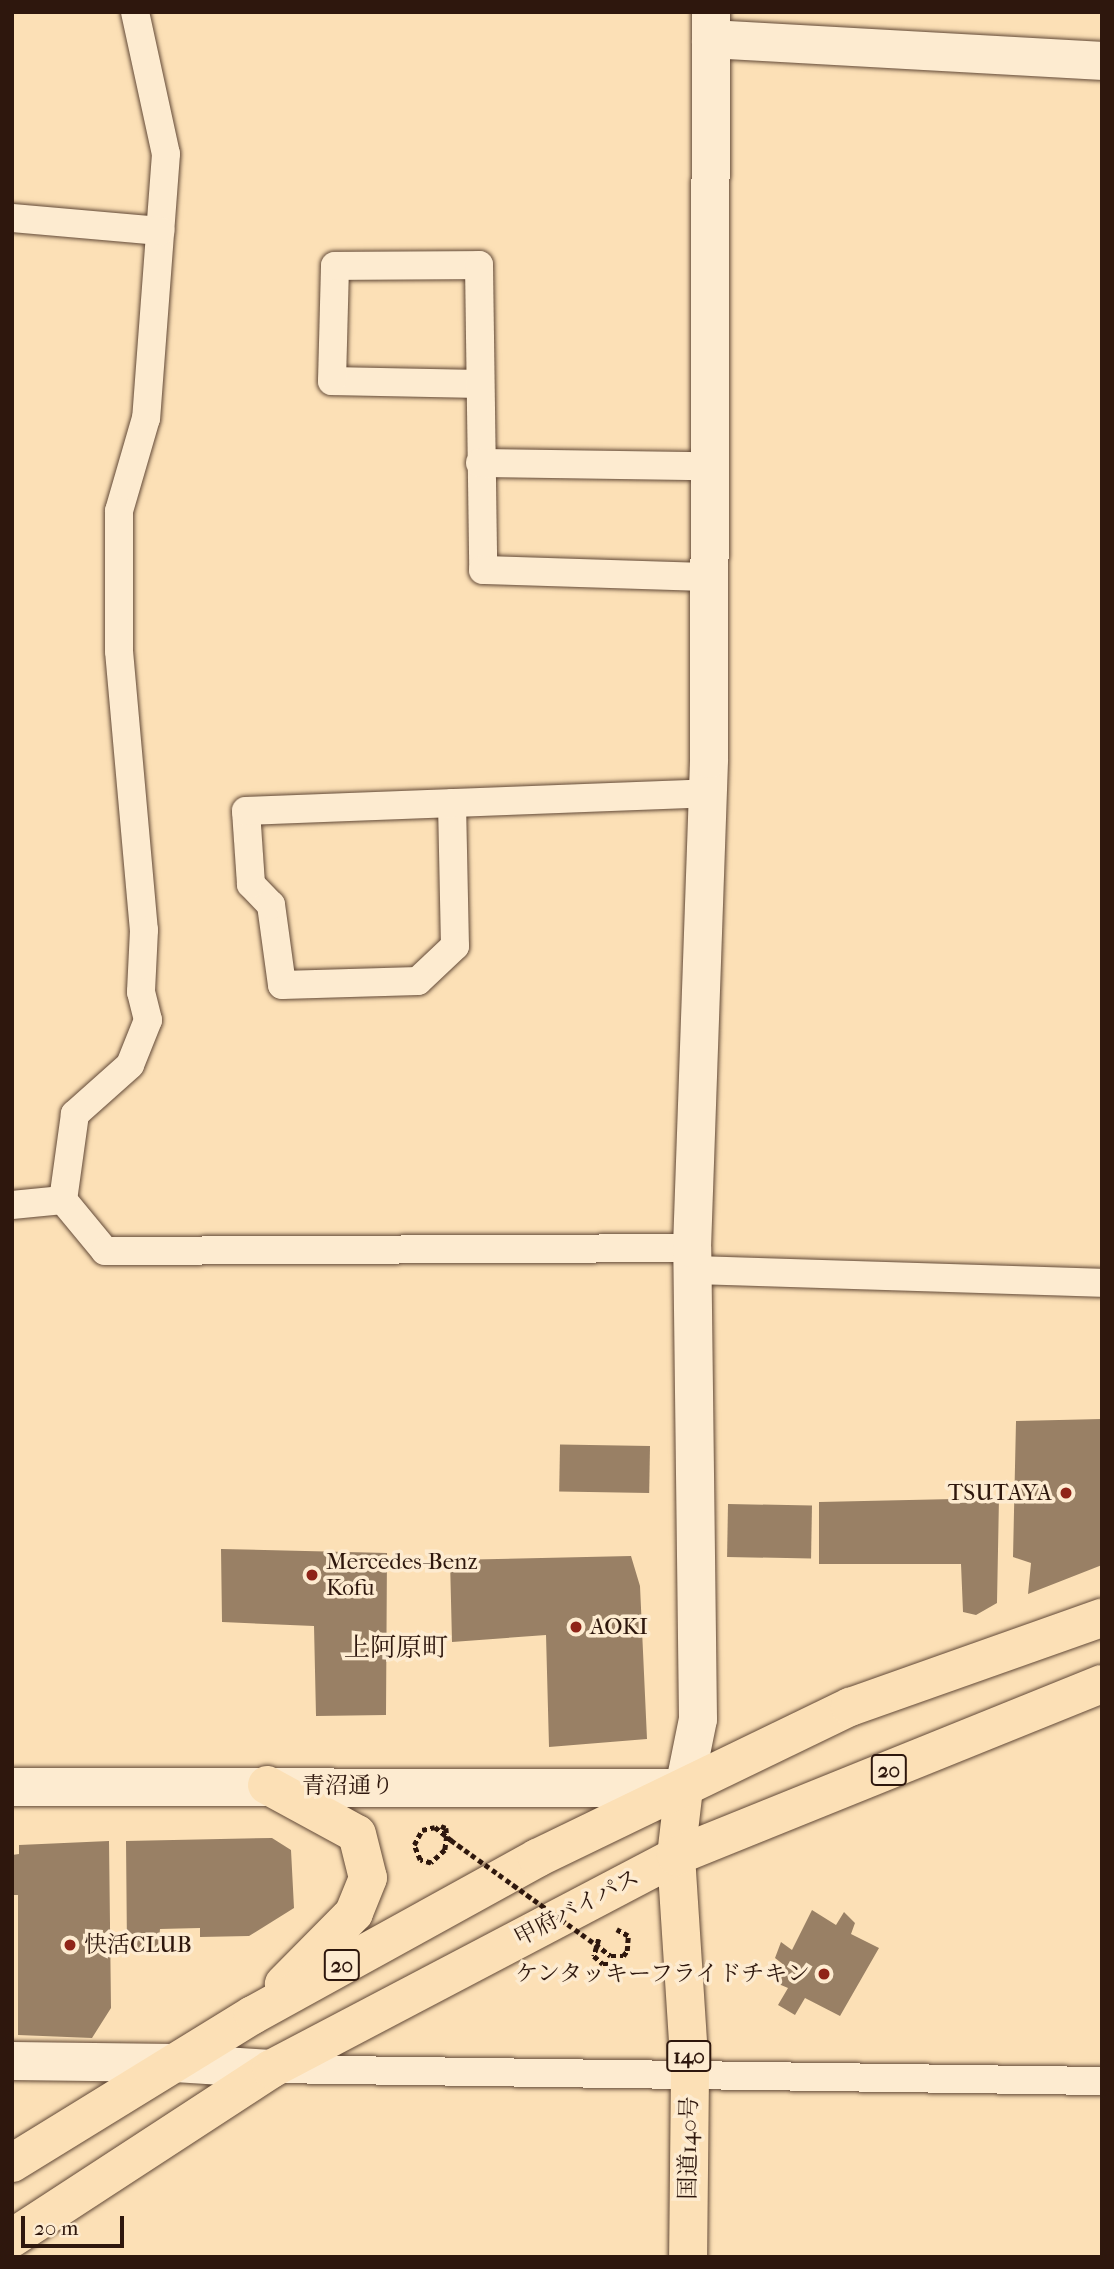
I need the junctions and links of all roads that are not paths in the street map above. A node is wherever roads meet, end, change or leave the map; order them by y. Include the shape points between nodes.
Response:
1 (135, 12) edge
2 (711, 26) edge
3 (1102, 61) edge
4 (12, 218) edge
5 (160, 232) junction
6 (479, 384) junction
7 (480, 463) junction
8 (708, 466) junction
9 (707, 577) junction
10 (708, 793) junction
11 (452, 803) junction
12 (63, 1200) junction
13 (12, 1205) edge
14 (692, 1259) junction
15 (1102, 1283) edge
16 (1102, 1618) edge
17 (1102, 1684) edge
18 (267, 1786) junction
19 (12, 1787) edge
20 (684, 1788) junction
21 (676, 1856) junction
22 (253, 2015) junction
23 (12, 2061) edge
24 (175, 2063) junction
25 (271, 2069) junction
26 (690, 2075) junction
27 (1102, 2081) edge
28 (12, 2163) edge
29 (12, 2238) edge
30 (688, 2257) edge

1 - 5 street via 166,154
2 - 3 street
2 - 8 street
4 - 5 street
5 - 12 street via 146,418 119,511 119,651 144,930 141,992 148,1020 130,1065 75,1114
6 - 6 street via 479,265 335,266 332,381
6 - 7 street
7 - 8 street
7 - 9 street via 482,570
8 - 9 street
9 - 10 street
10 - 11 street
10 - 14 street
11 - 11 street via 246,811 251,884 271,905 282,985 418,981 455,946
12 - 13 street
12 - 14 street via 105,1251
14 - 15 street
14 - 20 street via 698,1719
16 - 20 highway, 20 via 850,1707
17 - 21 highway, 甲府バイパス / 20
18 - 19 street, 青沼通り
18 - 20 street, 青沼通り
18 - 22 highway via 357,1834 368,1878 354,1913
20 - 21 highway, 国道140号 / 140
20 - 22 highway, 20 via 537,1858
21 - 25 highway, 甲府バイパス / 20
21 - 26 highway, 国道140号 / 140
22 - 24 highway, 20
23 - 24 street
24 - 25 street
24 - 28 highway, 20
25 - 26 street
25 - 29 highway, 甲府バイパス / 20
26 - 27 street
26 - 30 highway, 国道140号 / 140

